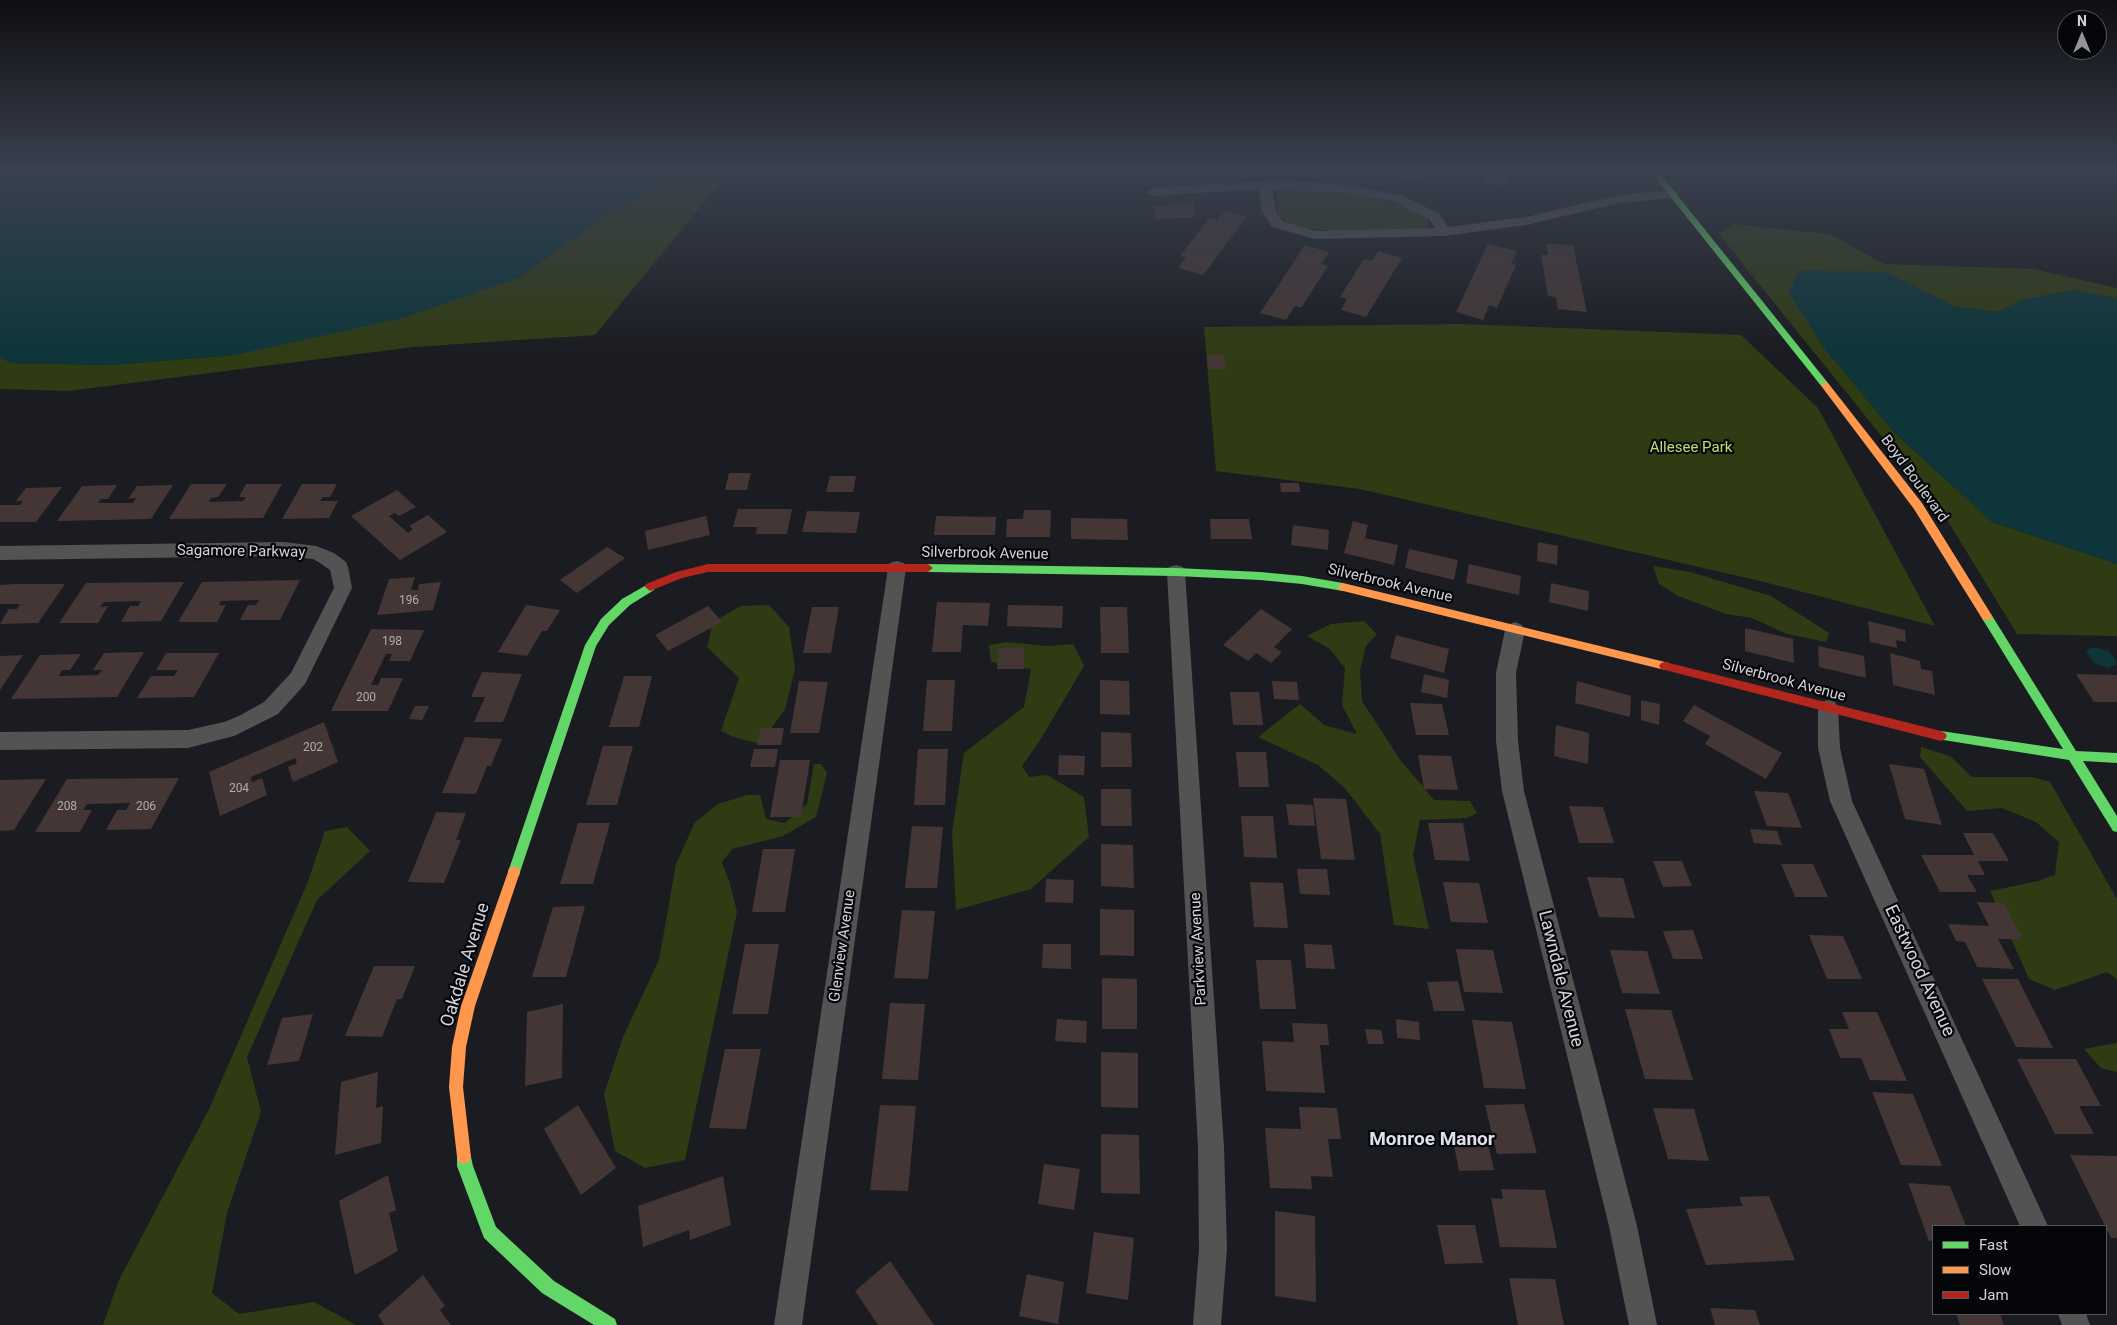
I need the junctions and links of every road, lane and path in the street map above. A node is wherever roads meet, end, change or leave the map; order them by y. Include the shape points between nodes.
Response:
1 (1308, 233) edge
2 (1408, 233) edge
3 (1704, 233) edge
4 (0, 553) edge
5 (897, 568) junction
6 (1176, 572) junction
7 (645, 589) joint
8 (1515, 630) junction
9 (1828, 708) junction
10 (0, 741) edge
11 (2073, 756) junction
12 (2117, 758) edge
13 (2117, 827) edge
14 (2034, 1225) edge
15 (609, 1325) edge
16 (788, 1325) edge
17 (1207, 1325) edge
18 (1643, 1325) edge

1 - 2 street
3 - 11 street, Boyd Boulevard via 1918,506
4 - 10 street, Sagamore Parkway via 284,549 316,553 327,558 339,567 343,588 298,678 271,708 246,722 188,739
5 - 6 street, Silverbrook Avenue
5 - 7 street, Silverbrook Avenue via 708,568
5 - 16 street, Glenview Avenue
6 - 8 street, Silverbrook Avenue via 1310,581
6 - 17 street, Parkview Avenue via 1211,1147 1213,1249
7 - 15 street, Oakdale Avenue via 604,622 591,645 468,1006 459,1047 456,1087 465,1166 490,1232 548,1287
8 - 9 street, Silverbrook Avenue
8 - 18 street, Lawndale Avenue via 1506,673 1507,741 1513,792 1623,1226
9 - 11 street, Silverbrook Avenue via 1926,733
9 - 14 street, Eastwood Avenue via 1829,748 1841,801
11 - 12 street, Silverbrook Avenue
11 - 13 street, Boyd Boulevard

